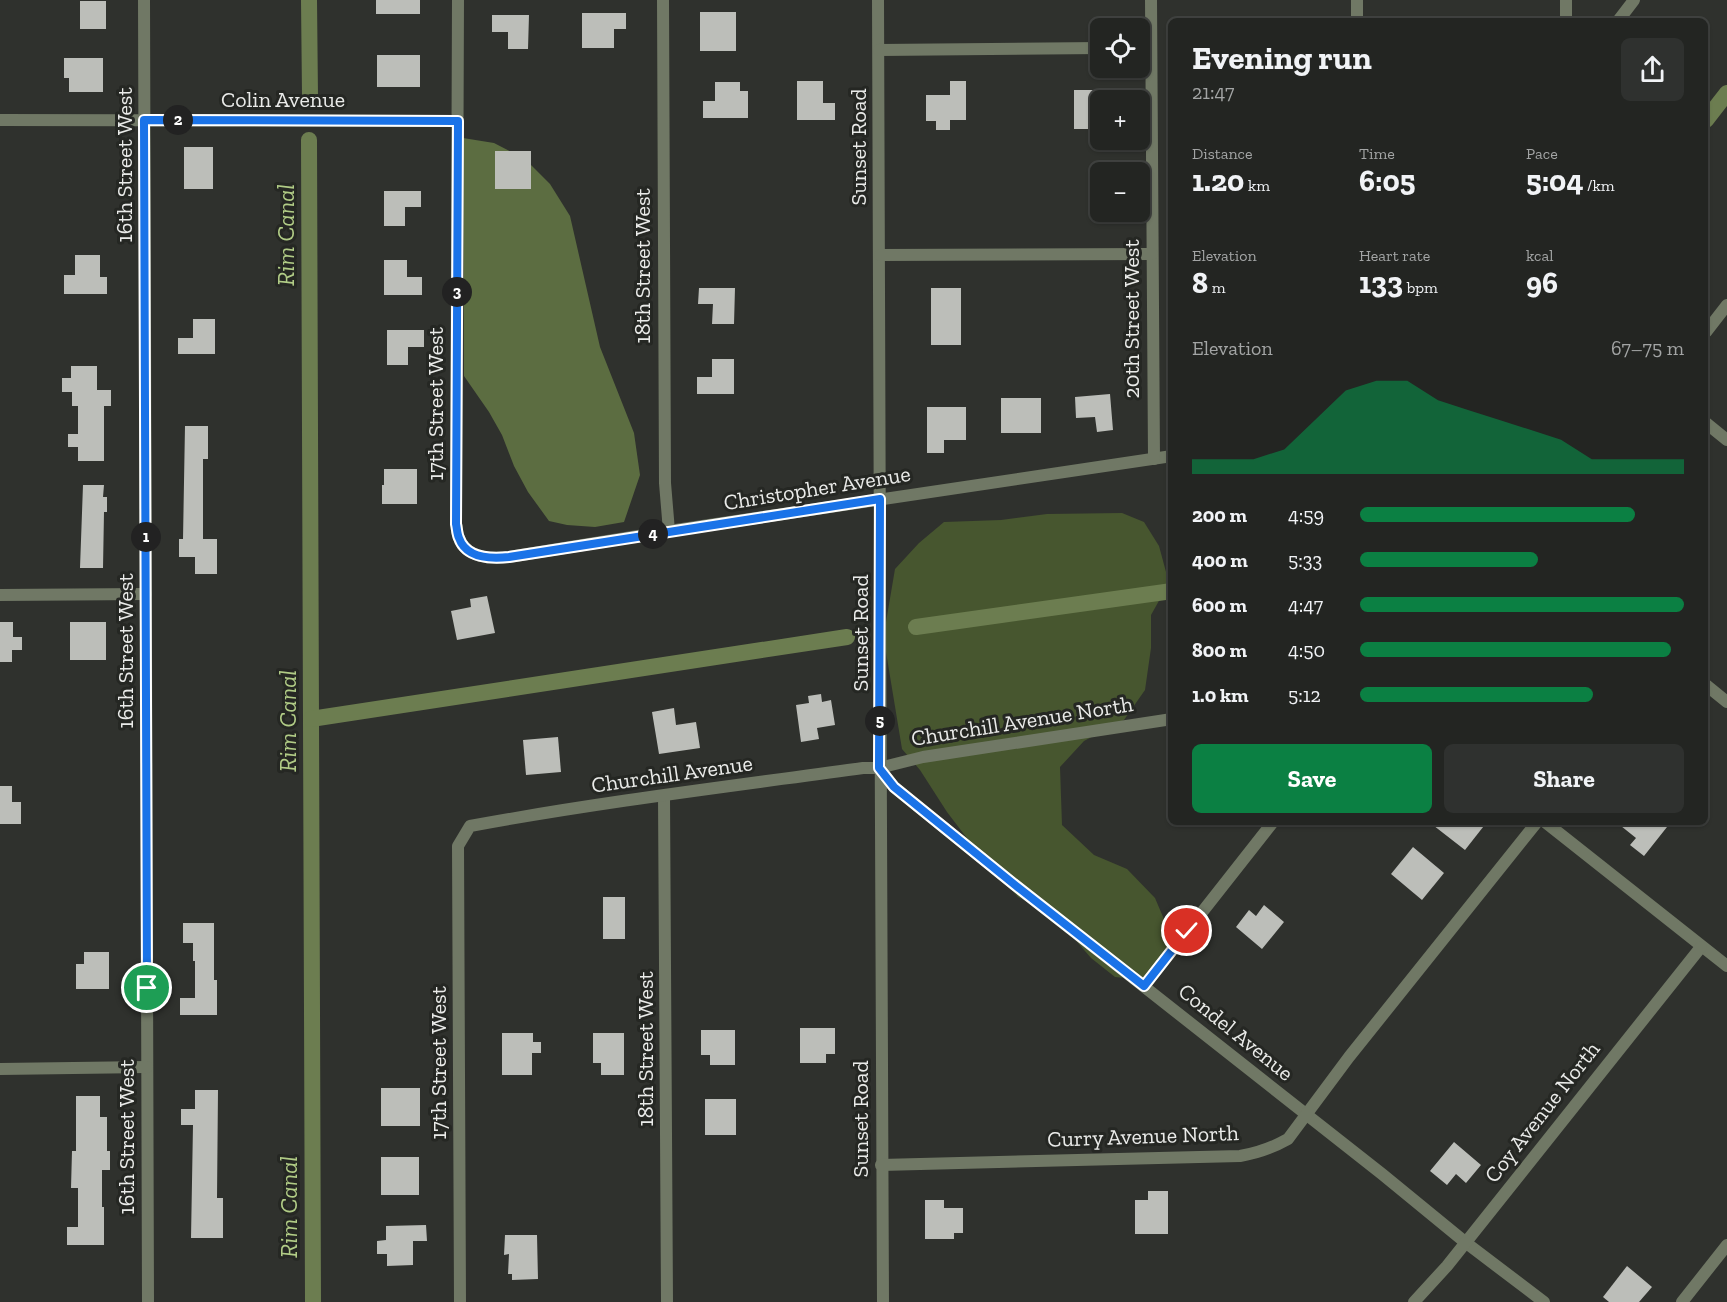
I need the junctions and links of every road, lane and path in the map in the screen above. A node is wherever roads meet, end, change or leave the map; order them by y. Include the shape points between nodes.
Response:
1 (144, 0) edge
2 (458, 0) edge
3 (663, 0) edge
4 (878, 0) edge
5 (1151, 0) edge
6 (1357, 0) edge
7 (1566, 0) edge
8 (1635, 0) edge
9 (1149, 18) edge
10 (1357, 18) edge
11 (1566, 18) edge
12 (1620, 18) edge
13 (1090, 48) edge
14 (879, 50) junction
15 (1146, 78) edge
16 (0, 120) edge
17 (144, 120) junction
18 (458, 121) junction
19 (1152, 254) junction
20 (880, 255) junction
21 (1727, 305) edge
22 (1708, 329) edge
23 (1708, 425) edge
24 (1727, 440) edge
25 (1168, 457) edge
26 (1154, 459) junction
27 (880, 499) junction
28 (669, 531) junction
29 (470, 552) joint
30 (146, 594) junction
31 (0, 595) edge
32 (1708, 687) edge
33 (1727, 702) edge
34 (1168, 720) edge
35 (879, 768) junction
36 (664, 796) junction
37 (1271, 825) edge
38 (1535, 825) edge
39 (1549, 825) edge
40 (470, 826) joint
41 (1701, 947) junction
42 (1727, 966) edge
43 (1144, 986) junction
44 (147, 1067) junction
45 (0, 1069) edge
46 (1306, 1114) junction
47 (881, 1164) junction
48 (1465, 1242) junction
49 (1727, 1245) edge
50 (148, 1302) edge
51 (460, 1302) edge
52 (667, 1302) edge
53 (883, 1302) edge
54 (1413, 1302) edge
55 (1544, 1302) edge
56 (1682, 1302) edge

1 - 17 street, 16th Street West
2 - 18 street, 17th Street West
3 - 28 street, 18th Street West via 664,471
4 - 14 street, Sunset Road
5 - 9 street, 20th Street West
6 - 10 street
7 - 11 street
8 - 12 street
13 - 14 street
14 - 20 street, Sunset Road
15 - 19 street, 20th Street West
16 - 17 street, Colin Avenue
17 - 18 street, Colin Avenue
17 - 30 street, 16th Street West
18 - 29 street, 17th Street West via 456,524 459,540
19 - 20 street
19 - 26 street, 20th Street West
20 - 27 street, Sunset Road
21 - 22 street
23 - 24 street
25 - 26 street, Christopher Avenue
26 - 27 street, Christopher Avenue
27 - 28 street, Christopher Avenue
27 - 35 street, Sunset Road
28 - 29 street, Christopher Avenue via 492,559
30 - 31 street
30 - 44 street, 16th Street West
32 - 33 street
34 - 35 street, Churchill Avenue North via 923,757
35 - 36 street, Churchill Avenue
35 - 43 street, Condel Avenue via 894,787
35 - 47 street, Sunset Road
36 - 40 street, Churchill Avenue
36 - 52 street, 18th Street West
37 - 43 street
38 - 46 street, Curry Avenue North
39 - 41 street
40 - 51 street, 17th Street West via 458,846
41 - 42 street
41 - 48 street, Coy Avenue North
43 - 46 street, Condel Avenue
44 - 45 street
44 - 50 street, 16th Street West
46 - 47 street, Curry Avenue North via 1288,1139 1240,1156
46 - 48 street, Condel Avenue
47 - 53 street, Sunset Road
48 - 54 street, Coy Avenue North
48 - 55 street, Condel Avenue
49 - 56 street

